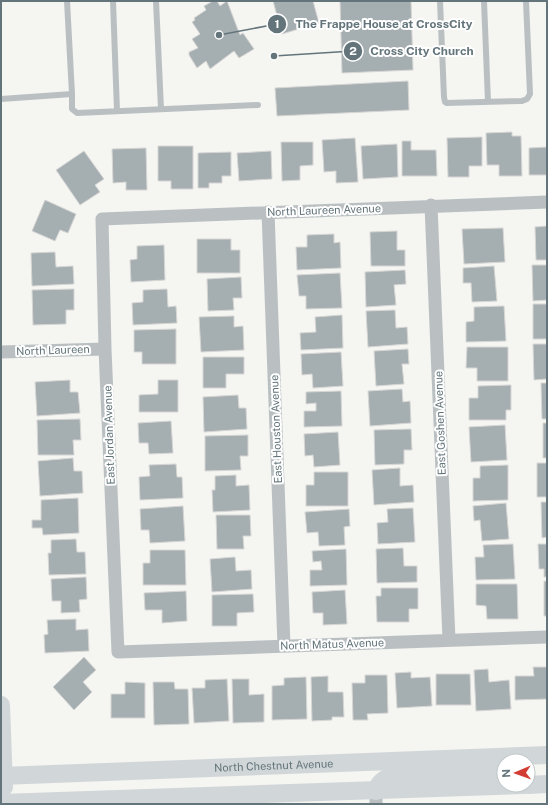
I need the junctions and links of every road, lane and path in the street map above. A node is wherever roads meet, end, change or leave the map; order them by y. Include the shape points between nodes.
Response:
1 (67, 1) edge
2 (113, 1) edge
3 (156, 1) edge
4 (440, 1) edge
5 (484, 1) edge
6 (526, 1) edge
7 (72, 94) junction
8 (1, 99) edge
9 (488, 102) junction
10 (258, 106) dead end
11 (161, 109) junction
12 (117, 111) junction
13 (547, 202) edge
14 (431, 205) junction
15 (268, 212) junction
16 (102, 219) joint
17 (105, 349) junction
18 (1, 352) edge
19 (547, 637) edge
20 (449, 640) junction
21 (284, 646) junction
22 (118, 652) joint
23 (1, 705) edge
24 (547, 755) edge
25 (547, 760) edge
26 (536, 763) edge
27 (496, 769) edge
28 (2, 776) edge
29 (547, 784) edge
30 (536, 785) edge
31 (496, 787) edge
32 (376, 797) edge
33 (3, 803) edge

1 - 7 lane
2 - 12 lane
3 - 11 lane
4 - 9 lane via 445,102
5 - 9 lane
6 - 9 lane via 530,94 528,99 522,101
7 - 8 lane
7 - 12 lane via 72,109 76,113
10 - 11 lane
11 - 12 lane
13 - 14 street, North Laureen Avenue
14 - 15 street, North Laureen Avenue
14 - 20 street, East Goshen Avenue
15 - 16 street, North Laureen Avenue
15 - 21 street, East Houston Avenue
16 - 17 street, East Jordan Avenue
17 - 18 street, North Laureen
17 - 22 street, East Jordan Avenue
19 - 20 street, North Matus Avenue
20 - 21 street, North Matus Avenue
21 - 22 street, North Matus Avenue
23 - 28 main road
24 - 28 main road, North Chestnut Avenue
25 - 26 main road
27 - 32 main road via 393,775 378,784
28 - 33 main road
29 - 30 main road
31 - 32 main road
32 - 33 main road

